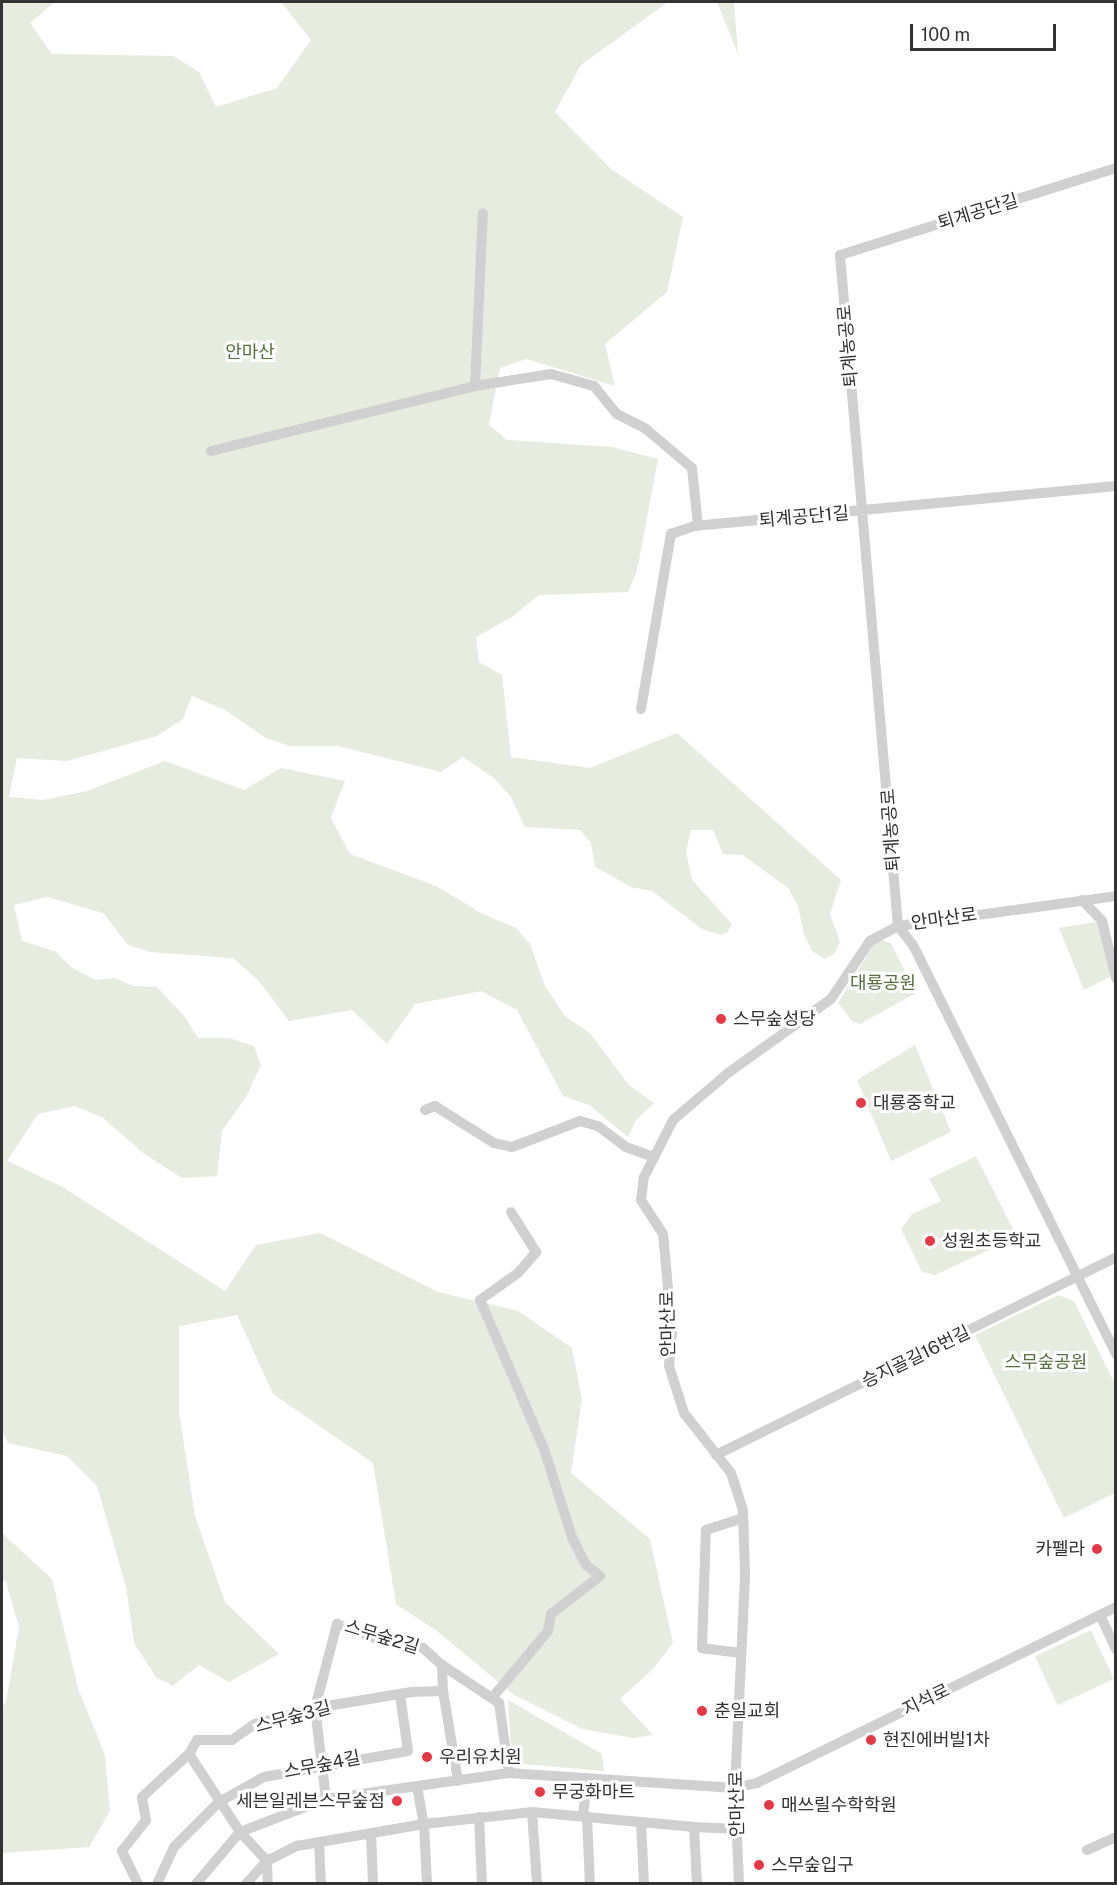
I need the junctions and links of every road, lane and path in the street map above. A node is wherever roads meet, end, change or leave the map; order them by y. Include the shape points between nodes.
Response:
1 (1116, 168) edge
2 (483, 213) dead end
3 (840, 255) joint
4 (476, 386) junction
5 (211, 451) dead end
6 (1116, 486) edge
7 (863, 512) junction
8 (698, 526) junction
9 (641, 709) dead end
10 (1116, 896) edge
11 (1082, 900) junction
12 (898, 926) junction
13 (1116, 978) edge
14 (424, 1110) dead end
15 (654, 1156) junction
16 (511, 1212) dead end
17 (1116, 1257) edge
18 (1077, 1277) junction
19 (1116, 1354) edge
20 (716, 1455) junction
21 (743, 1518) junction
22 (1116, 1607) edge
23 (1100, 1615) junction
24 (1116, 1649) edge
25 (741, 1653) junction
26 (442, 1665) junction
27 (443, 1691) junction
28 (400, 1695) junction
29 (492, 1698) junction
30 (315, 1708) junction
31 (189, 1754) junction
32 (321, 1764) junction
33 (509, 1773) junction
34 (587, 1778) junction
35 (458, 1781) junction
36 (417, 1786) junction
37 (735, 1788) junction
38 (326, 1799) junction
39 (219, 1802) junction
40 (532, 1812) junction
41 (585, 1816) junction
42 (479, 1817) junction
43 (641, 1822) junction
44 (424, 1824) junction
45 (694, 1827) junction
46 (737, 1829) junction
47 (240, 1832) junction
48 (371, 1833) junction
49 (1116, 1837) edge
50 (319, 1842) junction
51 (1087, 1850) dead end
52 (267, 1861) junction
53 (138, 1884) edge
54 (156, 1884) edge
55 (196, 1884) edge
56 (246, 1884) edge
57 (268, 1884) edge
58 (321, 1884) edge
59 (373, 1884) edge
60 (427, 1884) edge
61 (482, 1884) edge
62 (537, 1884) edge
63 (591, 1884) edge
64 (644, 1884) edge
65 (697, 1884) edge
66 (739, 1884) edge

1 - 3 street, 퇴계공단길
2 - 4 street
3 - 7 street, 퇴계농공로
4 - 5 street
4 - 8 street via 551,374 594,386 618,414 646,429 692,468
6 - 7 street, 퇴계공단1길
7 - 8 street, 퇴계공단1길
7 - 12 street, 퇴계농공로
8 - 9 street, 퇴계공단1길 via 671,534
10 - 11 street, 안마산로
11 - 12 street, 안마산로
11 - 13 street via 1102,921
12 - 15 street, 안마산로 via 870,940 831,999 728,1073 673,1120
12 - 18 street, 퇴계농공로 via 912,945
14 - 15 street via 435,1106 494,1143 512,1147 580,1121 598,1126 626,1147
15 - 20 street, 안마산로 via 644,1177 641,1200 663,1234 672,1332 669,1366 684,1413
16 - 29 street via 536,1252 518,1274 480,1299 544,1449 573,1540 586,1565 600,1576 551,1614 548,1631
17 - 18 street, 승지골길16번길
18 - 19 street, 퇴계농공로
18 - 20 street, 승지골길16번길
20 - 21 street, 안마산로 via 731,1473
21 - 25 street, 안마산로
21 - 25 street via 706,1530 702,1648
22 - 23 street, 지석로
23 - 24 street
23 - 37 street, 지석로 via 758,1783
25 - 37 street, 안마산로
26 - 27 street
26 - 29 street, 스무숲2길
26 - 30 street, 스무숲2길 via 423,1648 377,1639 337,1624
27 - 28 street, 스무숲3길
27 - 35 street
28 - 30 street, 스무숲3길
28 - 32 street, 스무숲4길 via 408,1751
29 - 33 street via 500,1703
30 - 31 street, 스무숲3길 via 255,1724 232,1740 197,1740
30 - 32 street
31 - 39 street
31 - 53 street, 스무숲3길 via 142,1797 146,1820 122,1851
32 - 38 street
32 - 39 street, 스무숲4길 via 264,1777
33 - 34 street, 지석로
33 - 35 street, 지석로
34 - 37 street, 지석로
34 - 41 street
35 - 36 street, 지석로
36 - 38 street, 지석로
36 - 44 street
37 - 46 street, 안마산로
38 - 47 street, 지석로
39 - 47 street
39 - 54 street, 스무숲4길 via 174,1847
40 - 41 street
40 - 42 street
40 - 62 street
41 - 43 street
41 - 63 street
42 - 44 street
42 - 61 street
43 - 45 street
43 - 64 street
44 - 48 street
44 - 60 street
45 - 46 street
45 - 65 street
46 - 66 street, 안마산로
47 - 52 street
47 - 55 street
48 - 50 street
48 - 59 street
49 - 51 street
50 - 52 street via 297,1846
50 - 58 street
52 - 56 street
52 - 57 street

